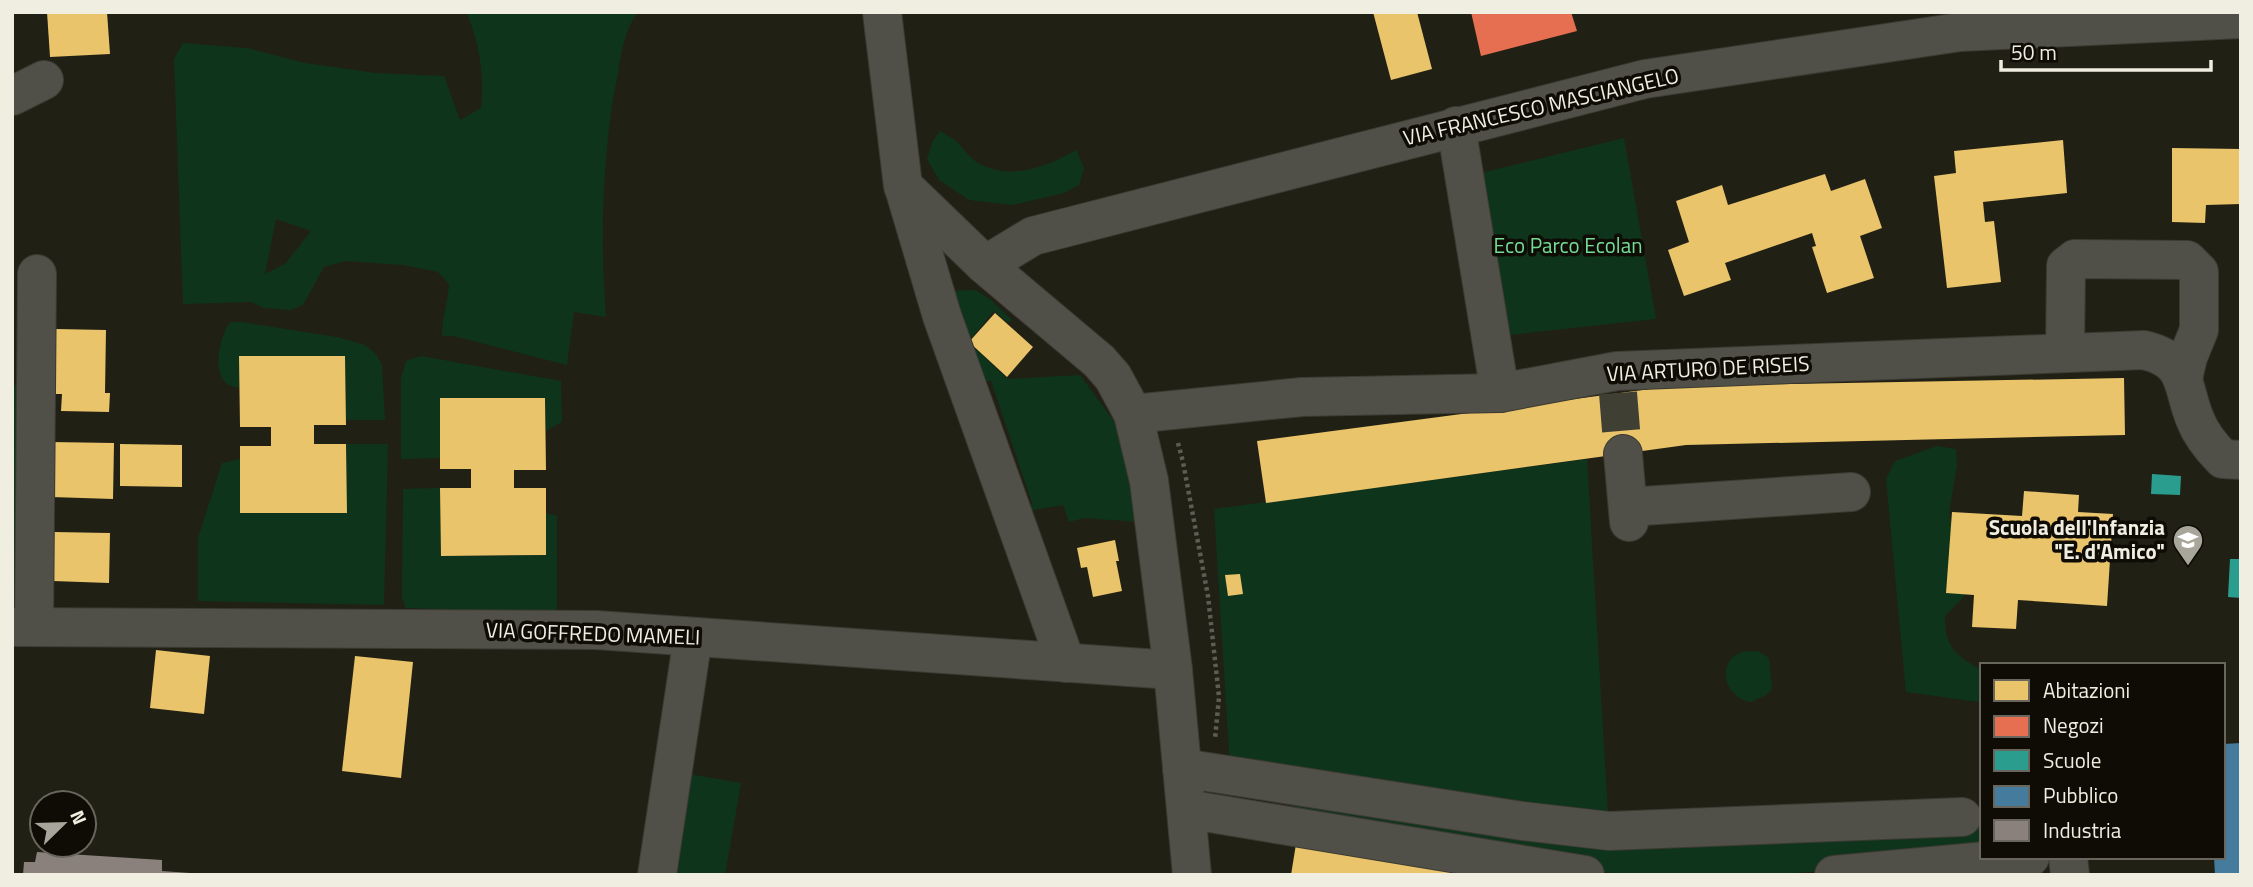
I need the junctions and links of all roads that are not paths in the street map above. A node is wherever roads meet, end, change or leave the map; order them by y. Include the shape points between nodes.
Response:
1 (882, 12) edge
2 (2241, 19) edge
3 (1456, 126) junction
4 (903, 186) junction
5 (985, 265) junction
6 (37, 274) dead end
7 (2065, 353) junction
8 (2183, 378) junction
9 (1500, 393) junction
10 (1133, 414) junction
11 (1623, 454) tunnel mouth
12 (2232, 459) edge
13 (1851, 492) dead end
14 (23, 627) edge
15 (693, 637) junction
16 (1066, 663) junction
17 (1173, 670) junction
18 (1182, 768) junction
19 (1186, 808) junction
20 (1962, 817) dead end
21 (2008, 859) edge
22 (657, 875) edge
23 (1192, 875) edge
24 (1585, 875) edge
25 (1834, 875) edge

1 - 4 street
2 - 3 street, VIA FRANCESCO MASCIANGELO via 1960,32 1645,79
3 - 5 street, VIA FRANCESCO MASCIANGELO via 1032,236
3 - 9 street
4 - 5 street
4 - 16 street via 942,316
5 - 10 street via 1099,361
6 - 14 street
7 - 8 street, VIA ARTURO DE RISEIS via 2144,350 2162,356
7 - 8 street via 2066,266 2075,259 2187,260 2199,272 2199,330
7 - 9 street, VIA ARTURO DE RISEIS
8 - 12 street via 2201,432
9 - 10 street, VIA ARTURO DE RISEIS via 1302,397
10 - 17 street via 1149,481
11 - 13 street via 1629,515
14 - 15 street, VIA GOFFREDO MAMELI via 596,630
15 - 16 street, VIA GOFFREDO MAMELI
15 - 22 street
16 - 17 street, VIA GOFFREDO MAMELI
17 - 18 street
18 - 19 street
18 - 20 street via 1609,831
19 - 23 street
19 - 24 street
21 - 25 street

